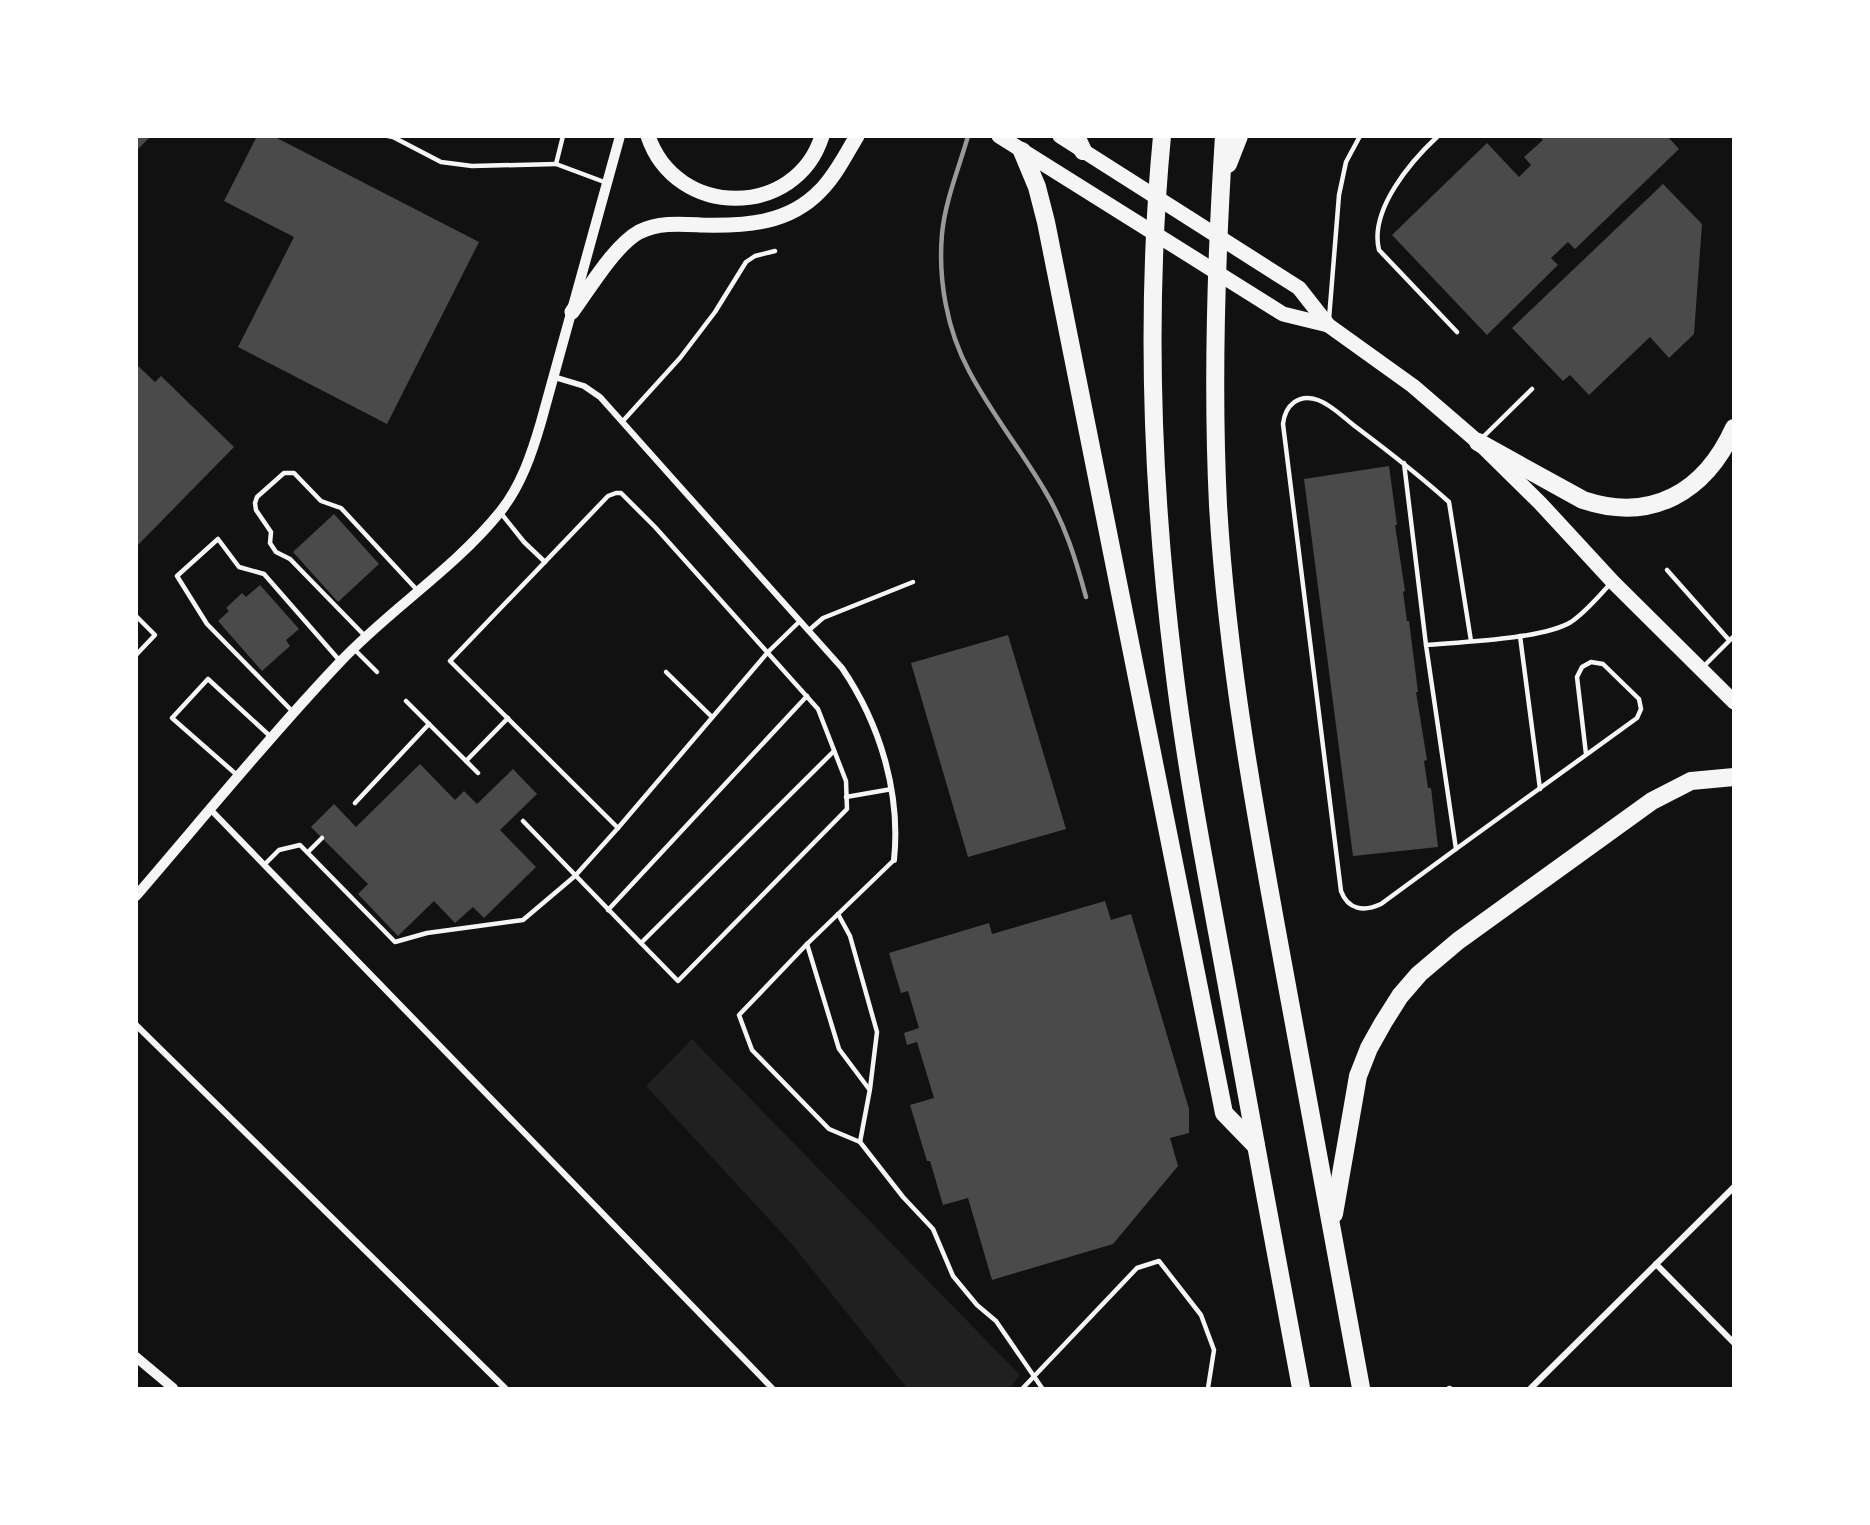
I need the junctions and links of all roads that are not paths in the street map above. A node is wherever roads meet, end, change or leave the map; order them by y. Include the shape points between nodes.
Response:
1 (563, 136) edge
2 (620, 136) edge
3 (648, 136) edge
4 (822, 136) edge
5 (857, 136) edge
6 (999, 136) edge
7 (1060, 136) edge
8 (1162, 136) edge
9 (1224, 136) edge
10 (1239, 136) edge
11 (1360, 136) edge
12 (1438, 136) edge
13 (392, 137) edge
14 (1084, 148) edge
15 (1022, 151) junction
16 (556, 164) junction
17 (1221, 179) junction
18 (607, 183) junction
19 (775, 251) dead end
20 (572, 312) junction
21 (1328, 325) junction
22 (1457, 332) dead end
23 (554, 377) junction
24 (1532, 388) dead end
25 (622, 422) junction
26 (1734, 428) edge
27 (1478, 442) junction
28 (1404, 463) junction
29 (500, 512) junction
30 (545, 562) junction
31 (1667, 570) dead end
32 (913, 582) dead end
33 (1613, 582) junction
34 (418, 591) junction
35 (136, 616) edge
36 (800, 621) junction
37 (808, 631) junction
38 (1520, 636) junction
39 (366, 637) junction
40 (1731, 638) edge
41 (1471, 640) junction
42 (1426, 645) junction
43 (353, 648) junction
44 (768, 652) junction
45 (136, 655) edge
46 (340, 661) junction
47 (1701, 669) junction
48 (377, 672) dead end
49 (666, 672) dead end
50 (807, 696) junction
51 (406, 701) dead end
52 (1734, 702) edge
53 (293, 712) junction
54 (712, 717) junction
55 (508, 718) junction
56 (429, 724) junction
57 (272, 737) junction
58 (834, 751) junction
59 (1586, 754) junction
60 (466, 761) junction
61 (478, 774) dead end
62 (238, 777) junction
63 (1734, 777) edge
64 (892, 789) junction
65 (1540, 789) junction
66 (846, 797) junction
67 (355, 803) dead end
68 (210, 809) junction
69 (523, 821) dead end
70 (618, 828) junction
71 (322, 838) dead end
72 (1456, 849) junction
73 (308, 852) junction
74 (894, 860) joint
75 (265, 864) junction
76 (575, 876) junction
77 (136, 896) edge
78 (608, 910) junction
79 (838, 914) junction
80 (641, 943) junction
81 (807, 944) junction
82 (136, 1025) edge
83 (870, 1089) junction
84 (860, 1142) junction
85 (1256, 1146) junction
86 (1734, 1187) edge
87 (1332, 1228) junction
88 (1656, 1264) junction
89 (1734, 1342) edge
90 (136, 1357) edge
91 (1034, 1376) junction
92 (173, 1389) edge
93 (505, 1389) edge
94 (772, 1389) edge
95 (1023, 1389) edge
96 (1042, 1389) edge
97 (1208, 1389) edge
98 (1301, 1389) edge
99 (1361, 1389) edge
100 (1530, 1389) edge

1 - 16 lane
2 - 18 street
3 - 4 main road via 663,165 685,185 716,197 741,199 760,196 786,183 810,162
5 - 20 main road via 822,189 804,206 782,217 736,225 667,225 635,235 616,253
6 - 15 main road
7 - 14 main road
8 - 85 highway via 1153,333 1156,468 1166,590 1192,790
9 - 17 highway
10 - 17 highway
11 - 21 lane via 1346,162 1339,195
12 - 22 lane via 1397,184 1383,211 1378,245
13 - 16 lane via 441,162 472,166
14 - 21 main road via 1299,288
15 - 21 main road via 1283,314
15 - 85 highway via 1046,222 1224,1113
16 - 18 lane
17 - 87 highway via 1214,406 1218,506 1234,674
18 - 20 street
19 - 25 lane via 746,262 680,358
20 - 23 street
21 - 27 main road via 1413,386
23 - 25 street via 584,386 600,397
23 - 29 street via 531,454
24 - 27 lane
25 - 36 street
26 - 27 highway via 1717,459 1690,487 1656,504 1638,508 1602,506 1583,500
27 - 33 main road
28 - 41 lane via 1449,502
28 - 42 lane
28 - 72 lane via 1320,401 1302,399 1286,410 1283,424 1343,897 1358,908 1375,907
29 - 30 lane
29 - 34 street
30 - 44 lane via 608,495 621,493
30 - 55 lane via 450,661
31 - 40 lane
32 - 37 lane via 823,618
33 - 38 lane via 1571,622
33 - 47 main road
34 - 39 street
34 - 39 lane via 341,508 321,501 294,473 284,473 255,503 271,532 270,543
35 - 45 lane via 155,635
36 - 37 street
36 - 44 lane
37 - 64 street via 842,668 866,706
38 - 41 lane
38 - 65 lane
39 - 43 street
40 - 47 lane
41 - 42 lane
42 - 72 lane
43 - 46 street
43 - 48 lane
44 - 50 lane
44 - 54 lane
46 - 53 street
46 - 53 lane via 264,574 239,567 218,540 177,576 207,624
47 - 52 main road
49 - 54 lane
50 - 58 lane via 818,709
50 - 78 lane
51 - 56 lane
53 - 57 street
54 - 70 lane
55 - 60 lane
55 - 70 lane
56 - 60 lane
56 - 67 lane
57 - 62 street
57 - 62 lane via 208,679 172,718
58 - 66 lane via 846,781
58 - 80 lane
59 - 59 lane via 1637,718 1641,709 1639,699 1625,684 1597,662 1582,667 1577,677
59 - 65 lane
60 - 61 lane
62 - 68 street
63 - 87 highway via 1691,782 1652,801 1458,941 1419,974 1383,1023 1358,1076
64 - 66 lane
64 - 74 street
65 - 72 lane
66 - 80 lane via 847,809 678,981
68 - 75 street
68 - 77 street
69 - 76 lane
70 - 76 lane
71 - 73 lane
73 - 75 lane via 300,845 279,850
73 - 76 lane via 396,942 427,933 523,920
74 - 79 lane
75 - 94 street
76 - 78 lane
78 - 80 lane
79 - 81 lane
79 - 83 lane via 850,936 877,1032
81 - 83 lane via 839,1049
81 - 84 lane via 739,1016 753,1050 828,1129
82 - 93 street
83 - 84 lane
84 - 91 lane via 933,1229 953,1276 996,1321
85 - 98 highway
86 - 88 street
87 - 99 highway
88 - 89 street
88 - 100 street
90 - 92 street
91 - 95 lane
91 - 96 lane
91 - 97 lane via 1137,1268 1159,1261 1201,1315 1214,1350

